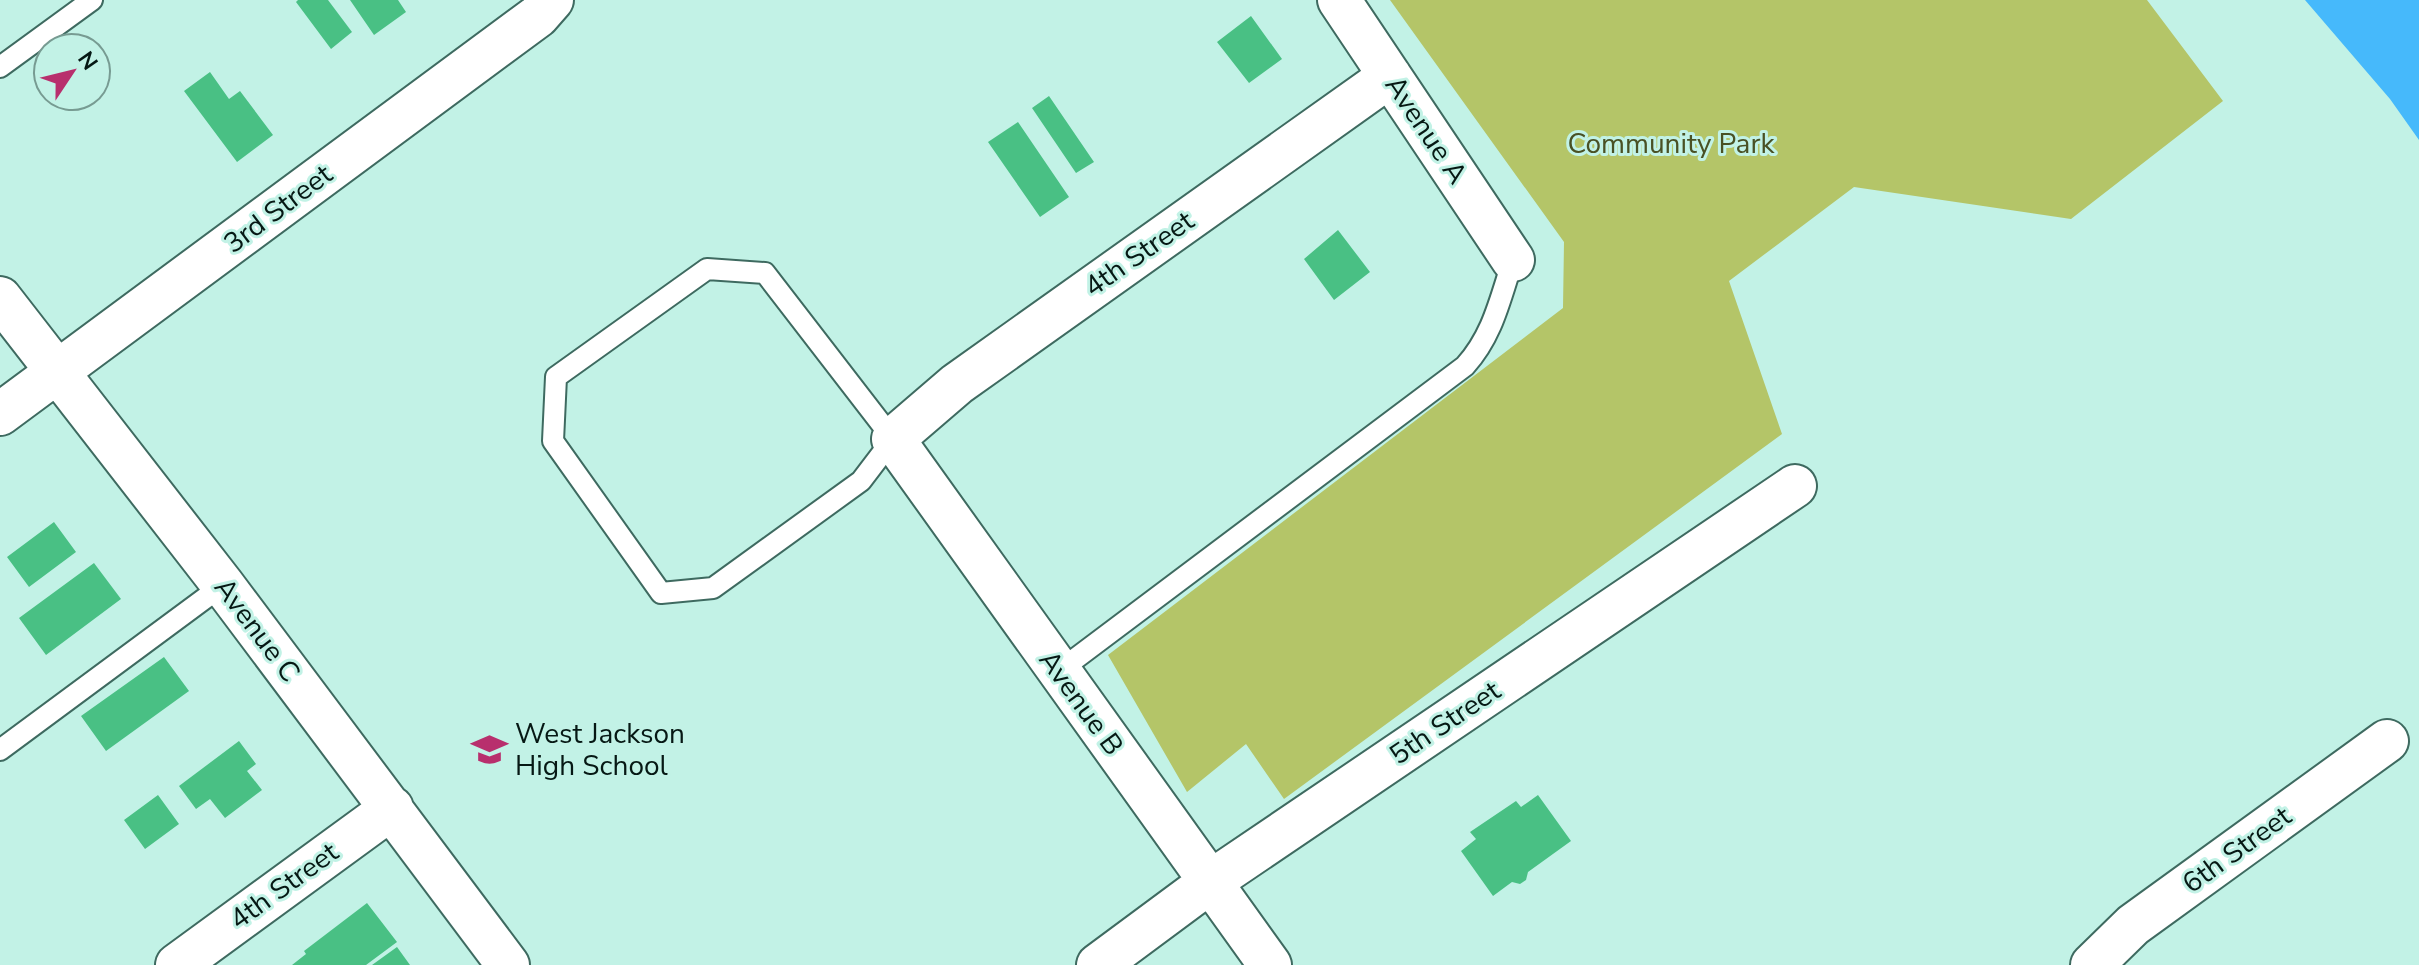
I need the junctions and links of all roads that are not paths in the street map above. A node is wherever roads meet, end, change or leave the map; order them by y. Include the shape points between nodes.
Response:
1 (92, 0) edge
2 (552, 0) edge
3 (1339, 0) edge
4 (0, 67) edge
5 (1390, 76) junction
6 (1513, 260) joint
7 (0, 298) edge
8 (57, 374) junction
9 (0, 414) edge
10 (893, 439) junction
11 (1795, 486) dead end
12 (223, 585) junction
13 (1059, 671) junction
14 (2387, 741) dead end
15 (0, 750) edge
16 (392, 808) junction
17 (1210, 882) junction
18 (177, 965) edge
19 (508, 965) edge
20 (1098, 965) edge
21 (1270, 965) edge
22 (2092, 965) edge

1 - 4 lane
2 - 8 street, 3rd Street via 538,16
3 - 5 street, Avenue A
5 - 6 street, Avenue A
5 - 10 street, 4th Street via 957,384
6 - 13 lane via 1494,324 1465,366
7 - 8 street, Avenue C
8 - 9 street, 3rd Street
8 - 12 street, Avenue C
10 - 10 lane via 861,481 713,588 661,593 553,441 556,377 707,269 765,273
10 - 13 street, Avenue B
11 - 17 street, 5th Street
12 - 15 lane
12 - 16 street, Avenue C
13 - 17 street, Avenue B
14 - 22 street, 6th Street via 2133,925
16 - 18 street, 4th Street
16 - 19 street, Avenue C
17 - 20 street, 5th Street
17 - 21 street, Avenue B

